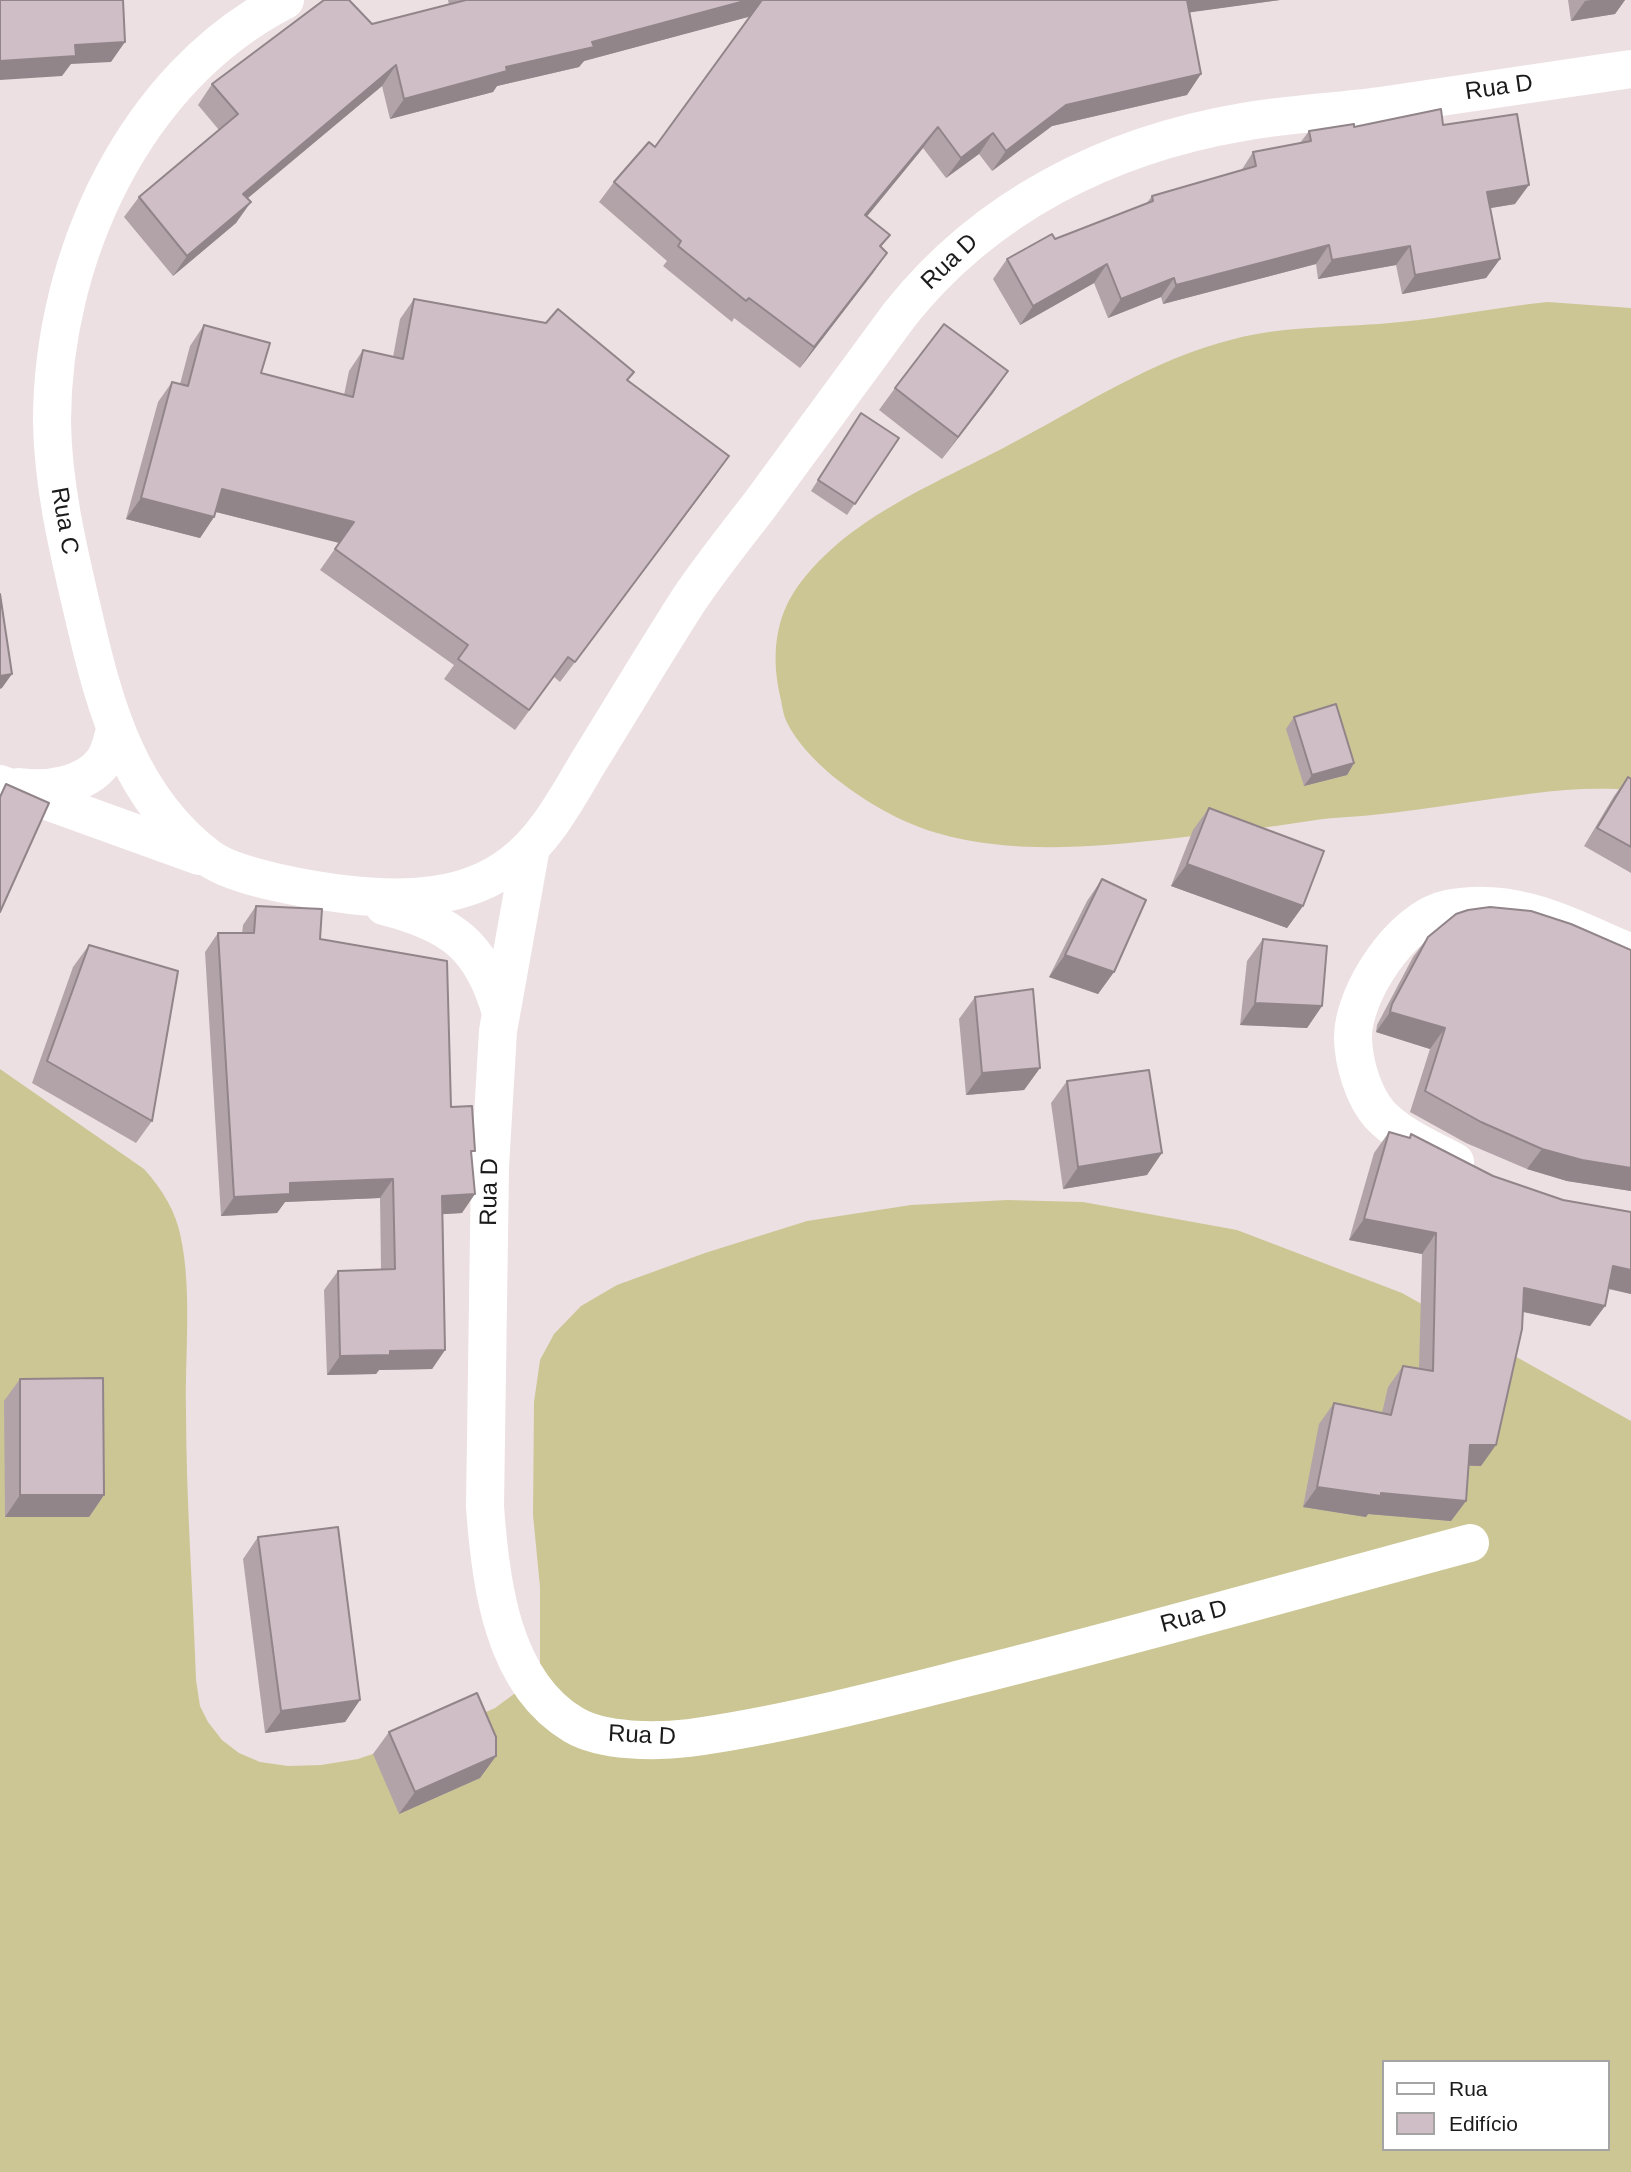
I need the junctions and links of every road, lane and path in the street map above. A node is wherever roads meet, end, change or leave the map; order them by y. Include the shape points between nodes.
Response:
1 (285, 0) edge
2 (1631, 69) edge
3 (115, 730) junction
4 (2, 785) edge
5 (531, 847) junction
6 (213, 862) junction
7 (321, 892) junction
8 (432, 896) joint
9 (1631, 953) edge
10 (501, 1013) junction
11 (1486, 1176) edge
12 (1470, 1543) dead end

1 - 3 street, Rua C via 221,40 159,105 100,205 65,304 52,424 60,506 92,652
2 - 5 street, Rua D via 1207,129 1092,167 999,219 926,283 900,314 691,597
3 - 4 street via 102,765 76,781 42,788
3 - 6 street, Rua C via 135,773 172,826
4 - 6 street
5 - 8 street, Rua D via 489,879
5 - 10 street, Rua D
6 - 7 street, Rua C
7 - 8 street, Rua C via 402,899
7 - 10 street via 414,914 456,936 484,967
9 - 11 street via 1544,916 1493,905 1447,909 1418,923 1396,943 1377,971 1359,1008 1353,1039 1361,1084 1379,1114 1405,1135
10 - 12 street, Rua D via 490,1167 488,1553 507,1638 521,1668 548,1705 575,1726 603,1737 687,1738 838,1710

